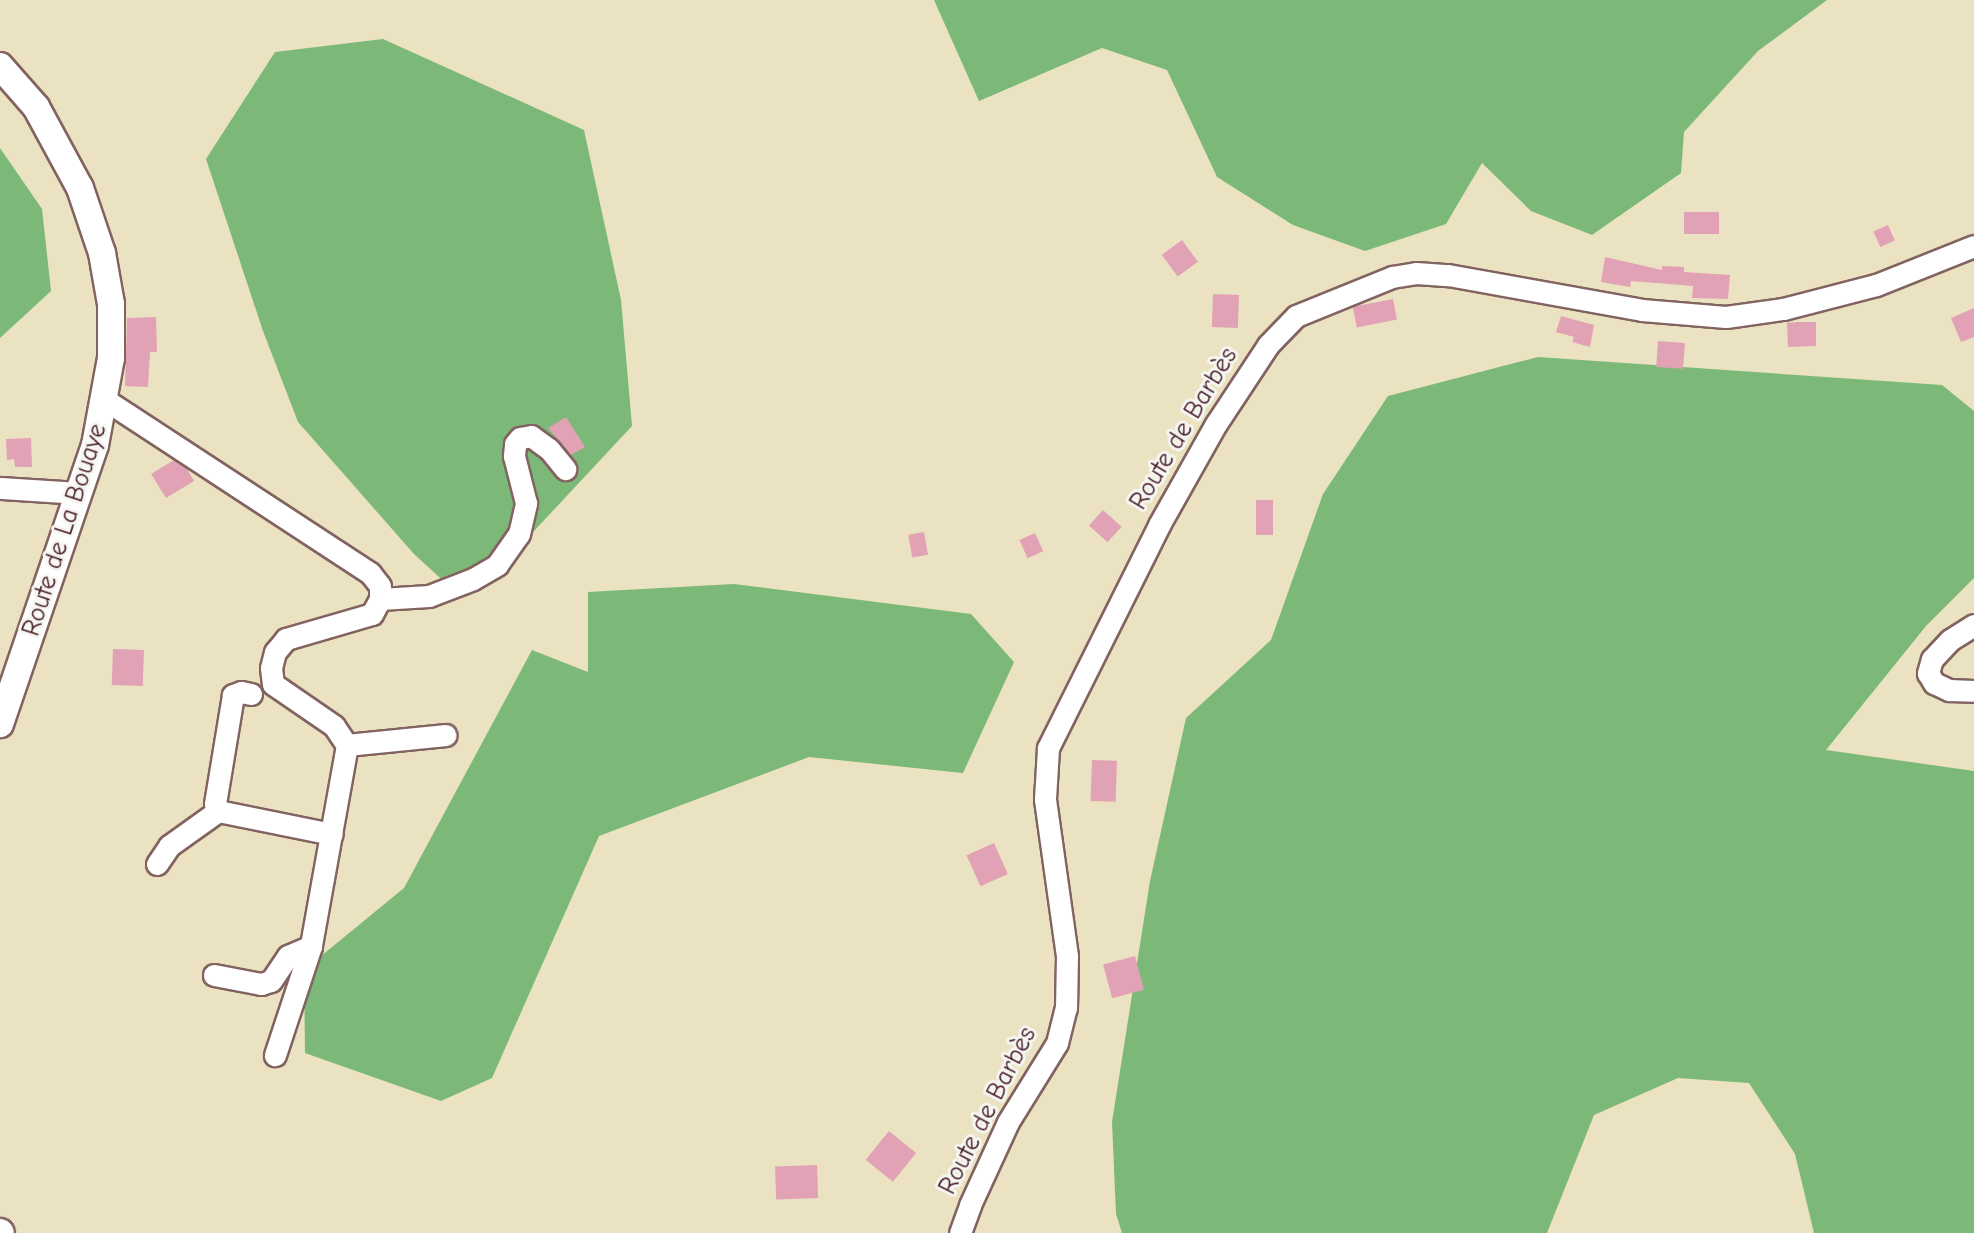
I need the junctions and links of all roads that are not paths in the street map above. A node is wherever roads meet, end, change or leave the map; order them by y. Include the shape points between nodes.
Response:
1 (0, 66) edge
2 (1974, 246) edge
3 (104, 399) junction
4 (565, 469) dead end
5 (0, 488) edge
6 (80, 493) junction
7 (380, 599) junction
8 (1974, 625) edge
9 (1974, 691) edge
10 (251, 694) dead end
11 (0, 724) edge
12 (445, 735) dead end
13 (347, 745) junction
14 (218, 811) junction
15 (332, 834) junction
16 (158, 864) dead end
17 (311, 946) junction
18 (214, 975) dead end
19 (275, 1055) dead end
20 (960, 1233) edge

1 - 3 main road, Route de La Bouaye via 36,107 80,188 102,253 111,304 111,358
2 - 20 street, Route de Barbès via 1876,285 1783,309 1726,317 1642,310 1416,273 1392,276 1296,316 1268,345 1216,424 1159,525 1048,748 1045,799 1067,957 1066,1008 1058,1042 1008,1122
3 - 6 main road, Route de La Bouaye via 96,445
3 - 7 street via 370,573 380,586
4 - 7 street via 531,436 520,439 514,456 526,503 519,534 496,565 429,596
5 - 6 street
6 - 11 main road, Route de La Bouaye
7 - 13 street via 372,614 286,639 275,652 271,668 273,684 334,726
8 - 9 street via 1950,639 1932,659 1928,673 1934,683 1949,690
10 - 14 street via 233,695 215,804
12 - 13 street
13 - 15 street
14 - 15 street
14 - 16 street via 169,846
15 - 17 street
17 - 18 street via 288,956 271,981 261,984
17 - 19 street

